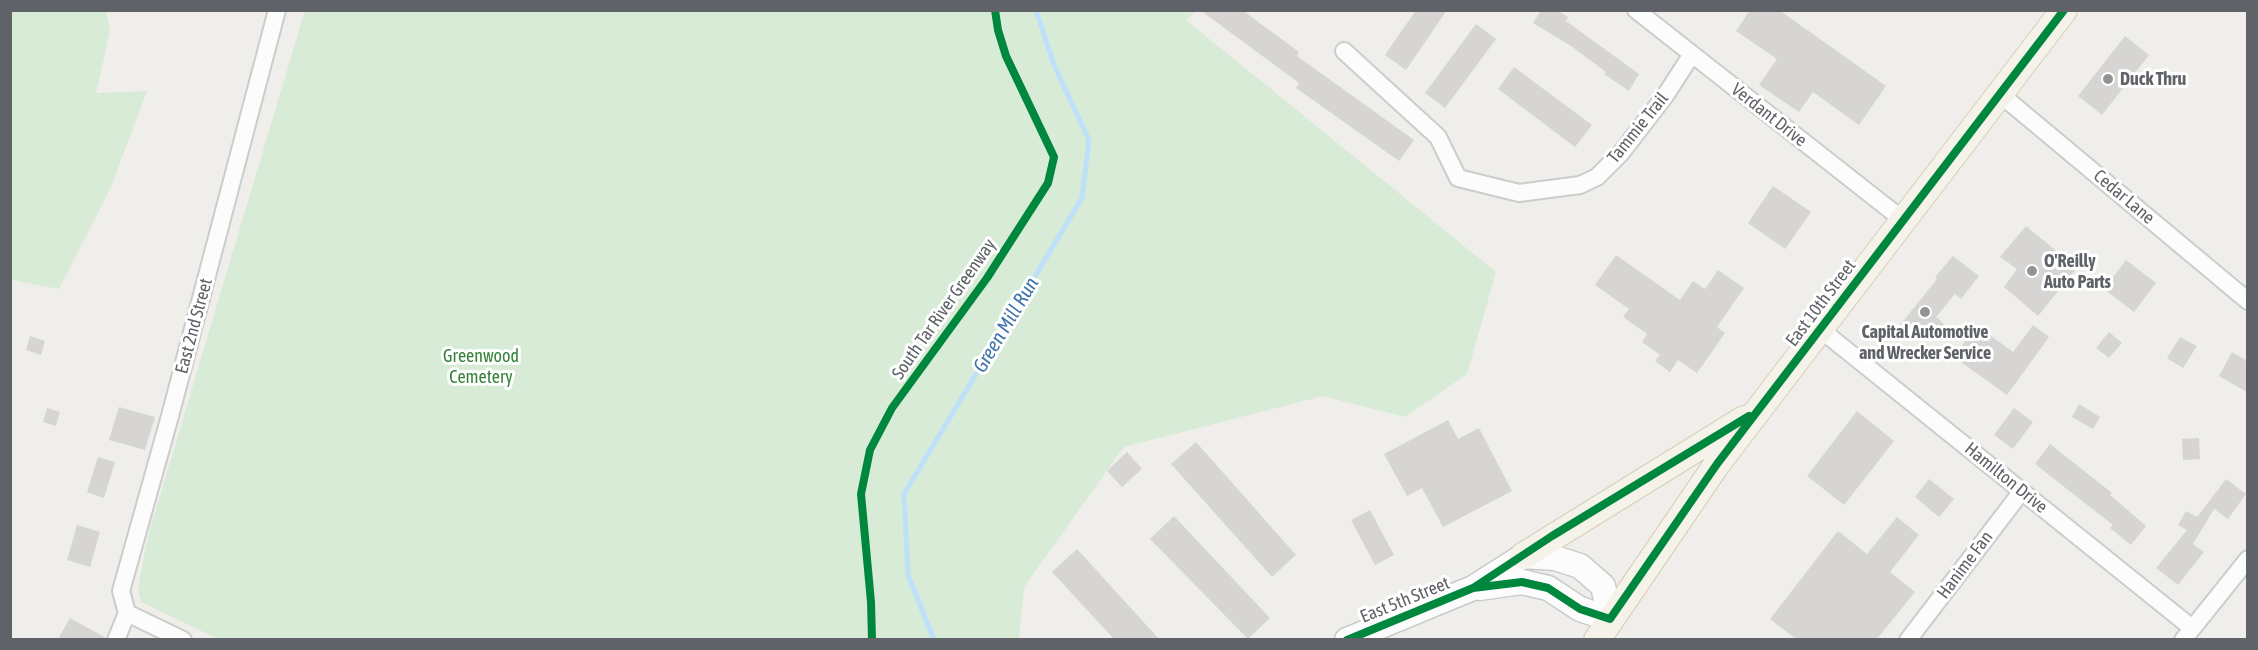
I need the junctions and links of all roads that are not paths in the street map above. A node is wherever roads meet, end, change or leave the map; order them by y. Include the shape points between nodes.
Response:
1 (277, 10) edge
2 (1636, 10) edge
3 (2064, 10) edge
4 (1344, 51) dead end
5 (1692, 54) junction
6 (2000, 94) junction
7 (1903, 220) junction
8 (2247, 301) edge
9 (1820, 329) junction
10 (1757, 411) junction
11 (2022, 491) junction
12 (1523, 556) junction
13 (2247, 559) edge
14 (1473, 588) junction
15 (127, 613) junction
16 (1603, 629) edge
17 (2187, 634) edge
18 (116, 639) edge
19 (183, 639) edge
20 (1347, 639) edge
21 (1908, 639) edge

1 - 15 street, East 2nd Street via 121,591
2 - 5 street, Verdant Drive
3 - 6 main road, East 10th Street
4 - 5 street, Tammie Trail via 1438,137 1458,178 1519,193 1580,185 1597,177 1621,153
5 - 7 street, Verdant Drive
6 - 7 main road, East 10th Street
6 - 8 street, Cedar Lane
7 - 9 main road, East 10th Street
9 - 10 main road, East 10th Street
9 - 11 street, Hamilton Drive
10 - 12 main road
10 - 16 main road, East 10th Street
11 - 17 street, Hamilton Drive
11 - 21 street, Hanime Fan
12 - 14 main road, East 5th Street
12 - 16 main road via 1555,558 1581,566 1603,586
13 - 17 street
14 - 16 main road, East 5th Street via 1522,582 1548,588
14 - 20 main road, East 5th Street
15 - 18 street
15 - 19 street

